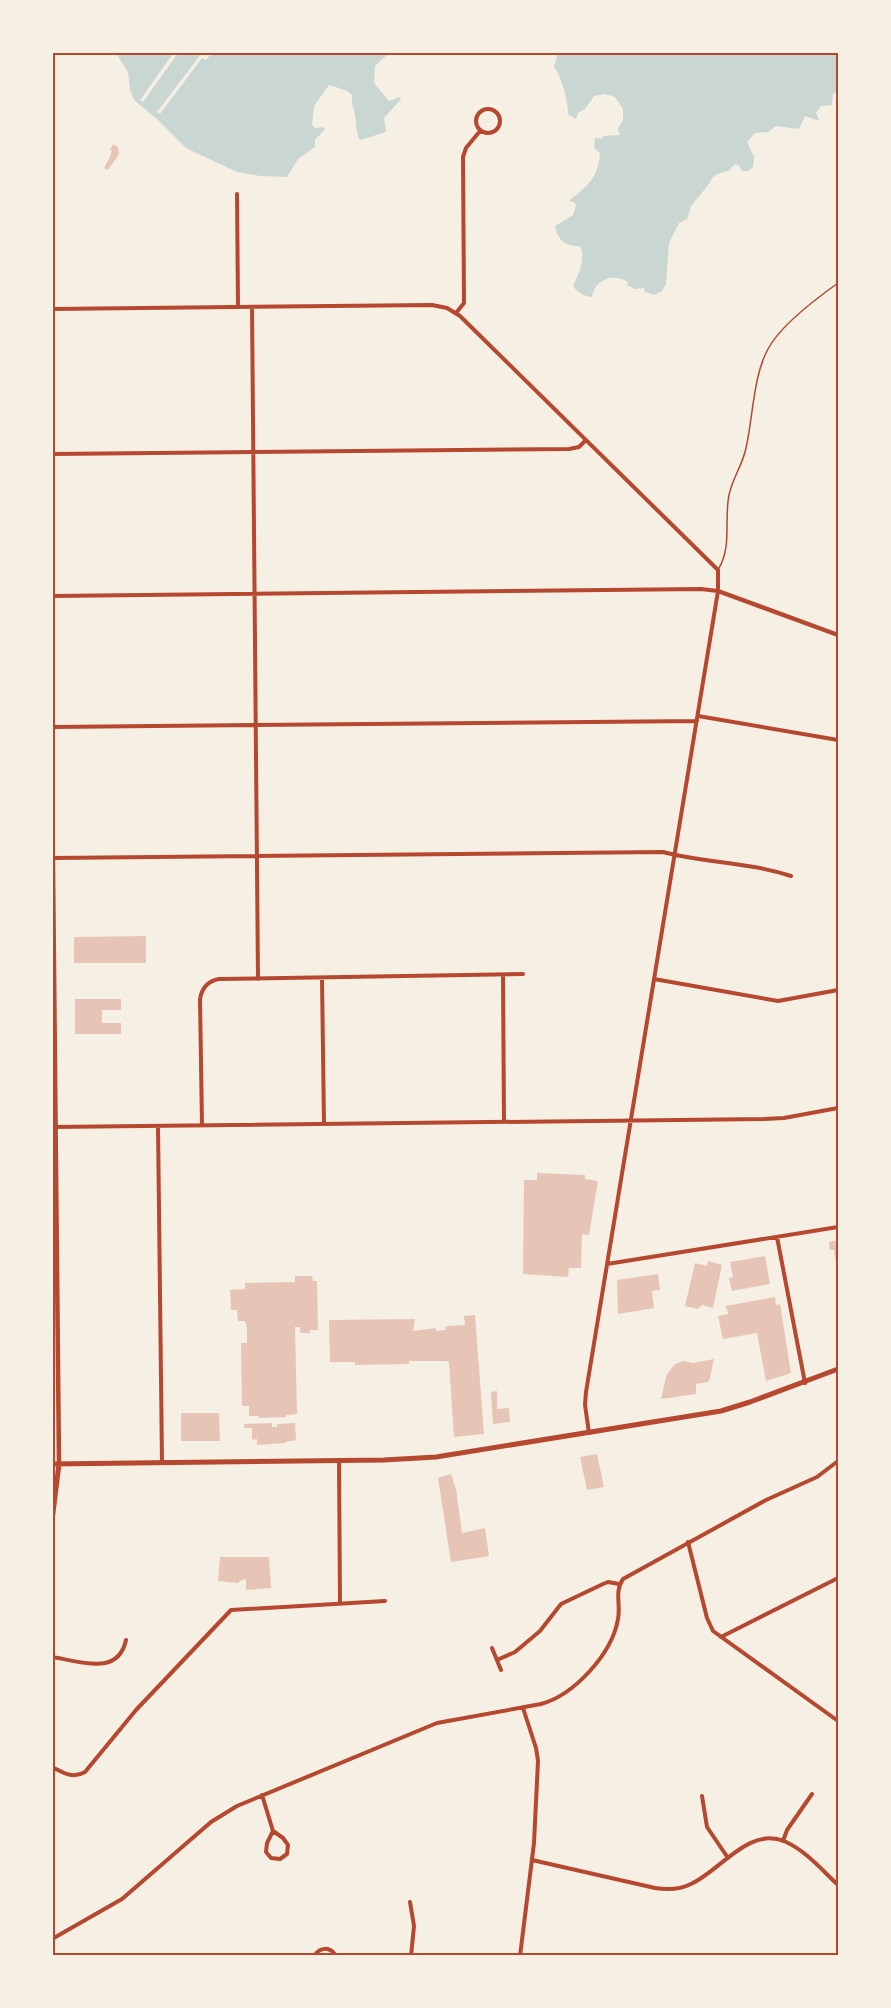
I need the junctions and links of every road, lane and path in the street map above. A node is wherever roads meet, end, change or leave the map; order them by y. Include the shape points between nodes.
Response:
1 (480, 130) junction
2 (237, 194) dead end
3 (838, 283) edge
4 (237, 307) junction
5 (252, 307) junction
6 (52, 309) edge
7 (456, 313) junction
8 (585, 440) junction
9 (252, 452) junction
10 (52, 454) edge
11 (718, 570) junction
12 (718, 591) junction
13 (254, 594) junction
14 (52, 596) edge
15 (838, 635) edge
16 (697, 718) junction
17 (256, 725) junction
18 (52, 727) edge
19 (838, 740) edge
20 (52, 768) edge
21 (675, 855) junction
22 (257, 856) junction
23 (53, 858) edge
24 (791, 876) dead end
25 (523, 975) dead end
26 (502, 976) junction
27 (322, 978) junction
28 (258, 979) junction
29 (654, 979) junction
30 (838, 990) edge
31 (838, 1108) edge
32 (630, 1121) junction
33 (504, 1122) junction
34 (324, 1124) junction
35 (202, 1125) junction
36 (158, 1126) junction
37 (54, 1127) edge
38 (838, 1227) edge
39 (777, 1237) junction
40 (55, 1243) edge
41 (607, 1264) junction
42 (56, 1359) edge
43 (838, 1370) edge
44 (805, 1383) junction
45 (589, 1433) junction
46 (339, 1461) junction
47 (838, 1461) edge
48 (162, 1462) junction
49 (56, 1464) edge
50 (52, 1521) edge
51 (688, 1542) junction
52 (838, 1578) edge
53 (619, 1584) junction
54 (385, 1601) dead end
55 (340, 1603) junction
56 (721, 1637) junction
57 (126, 1640) dead end
58 (492, 1648) dead end
59 (52, 1658) edge
60 (496, 1660) junction
61 (501, 1670) dead end
62 (523, 1708) junction
63 (838, 1720) edge
64 (52, 1767) edge
65 (812, 1794) dead end
66 (262, 1795) junction
67 (702, 1796) dead end
68 (273, 1831) junction
69 (783, 1841) junction
70 (728, 1858) junction
71 (532, 1860) junction
72 (838, 1885) edge
73 (410, 1902) dead end
74 (52, 1939) edge
75 (314, 1956) edge
76 (336, 1956) edge
77 (411, 1956) edge
78 (520, 1956) edge

1 - 1 street via 488,133 498,128 496,112 488,109 478,114 476,124
1 - 7 street via 463,157 464,303
2 - 4 street
3 - 11 lane via 804,310 772,342 766,354 746,449 729,494 726,548
4 - 5 street
4 - 6 street
5 - 7 street via 432,305
5 - 9 street
7 - 8 street
8 - 9 street via 579,447 569,449
8 - 11 street
9 - 10 street
9 - 13 street
11 - 12 street
12 - 13 street
12 - 15 street
12 - 16 street
13 - 14 street
13 - 17 street
16 - 17 street
16 - 19 street
16 - 21 street
17 - 18 street
17 - 22 street
20 - 23 street
21 - 22 street via 651,852
21 - 24 street via 766,867
21 - 29 street
22 - 23 street
22 - 28 street
23 - 37 street
25 - 26 street
26 - 27 street
26 - 33 street
27 - 28 street
27 - 34 street
28 - 35 street via 219,979 206,985 200,999
29 - 30 street via 778,1000
29 - 32 street
31 - 32 street via 784,1118
32 - 33 street
32 - 41 street
33 - 34 street
34 - 35 street
35 - 36 street
36 - 37 street
36 - 48 street
37 - 40 street
38 - 39 street
39 - 41 street
39 - 44 street
40 - 42 street
41 - 45 street via 585,1396
42 - 49 street
43 - 44 main road
44 - 45 main road via 721,1411
45 - 46 main road via 436,1457
46 - 48 main road
46 - 55 street
47 - 51 street via 817,1477
48 - 49 main road
49 - 50 main road
51 - 53 street via 627,1575
51 - 56 street via 707,1618
52 - 56 street
53 - 60 street via 603,1584 565,1601 540,1631 513,1653
53 - 62 street via 617,1625 599,1661 557,1698
54 - 55 street
55 - 64 street via 231,1610 136,1710 85,1772 70,1775
56 - 63 street
57 - 59 street via 120,1656 108,1663
58 - 60 street
60 - 61 street
62 - 66 street via 435,1724
62 - 71 street via 538,1754
65 - 69 street
66 - 68 street
66 - 74 street via 217,1818 122,1899
67 - 70 street via 707,1827
68 - 68 street via 266,1852 280,1859 287,1854 288,1845
69 - 70 street via 758,1840
69 - 72 street
70 - 71 street via 692,1884 664,1890
71 - 78 street
73 - 77 street via 414,1926
75 - 76 street via 324,1948

